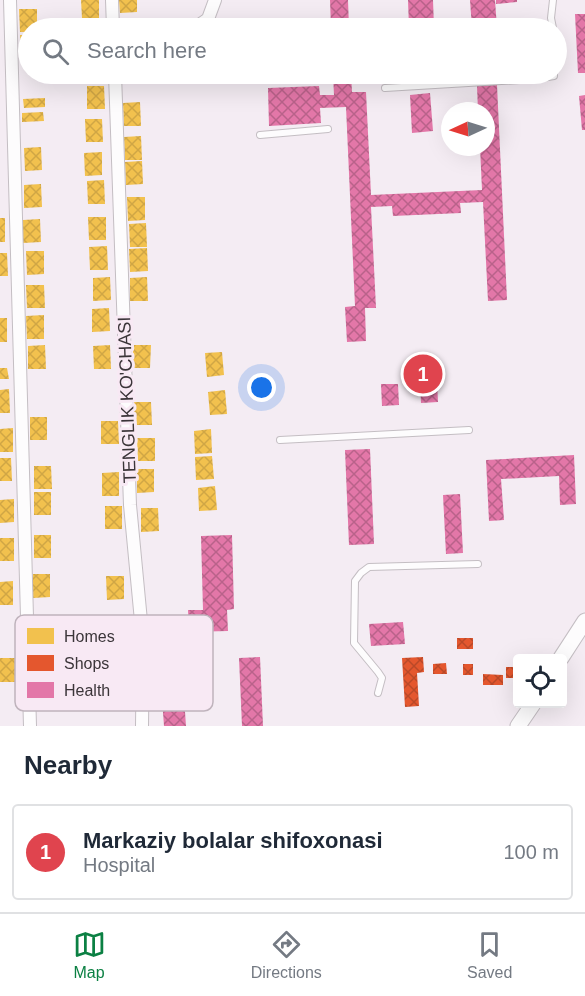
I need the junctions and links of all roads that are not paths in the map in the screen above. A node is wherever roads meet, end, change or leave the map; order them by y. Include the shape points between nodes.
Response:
1 (10, 0) edge
2 (112, 0) edge
3 (215, 0) edge
4 (553, 0) edge
5 (113, 18) edge
6 (209, 18) edge
7 (552, 18) edge
8 (115, 84) edge
9 (452, 84) edge
10 (384, 88) dead end
11 (328, 129) dead end
12 (260, 135) dead end
13 (469, 430) dead end
14 (280, 440) dead end
15 (478, 564) dead end
16 (27, 615) edge
17 (140, 615) edge
18 (585, 621) edge
19 (564, 654) edge
20 (378, 693) dead end
21 (530, 708) edge
22 (30, 711) edge
23 (30, 726) edge
24 (518, 726) edge

1 - 16 street
2 - 5 street
3 - 6 street
4 - 7 lane
8 - 17 street, TENGLIK KO'CHASI via 130,505
9 - 10 lane
11 - 12 lane
13 - 14 lane
15 - 20 lane via 369,567 361,573 355,581 354,644 382,678
18 - 19 street
21 - 24 street
22 - 23 street

